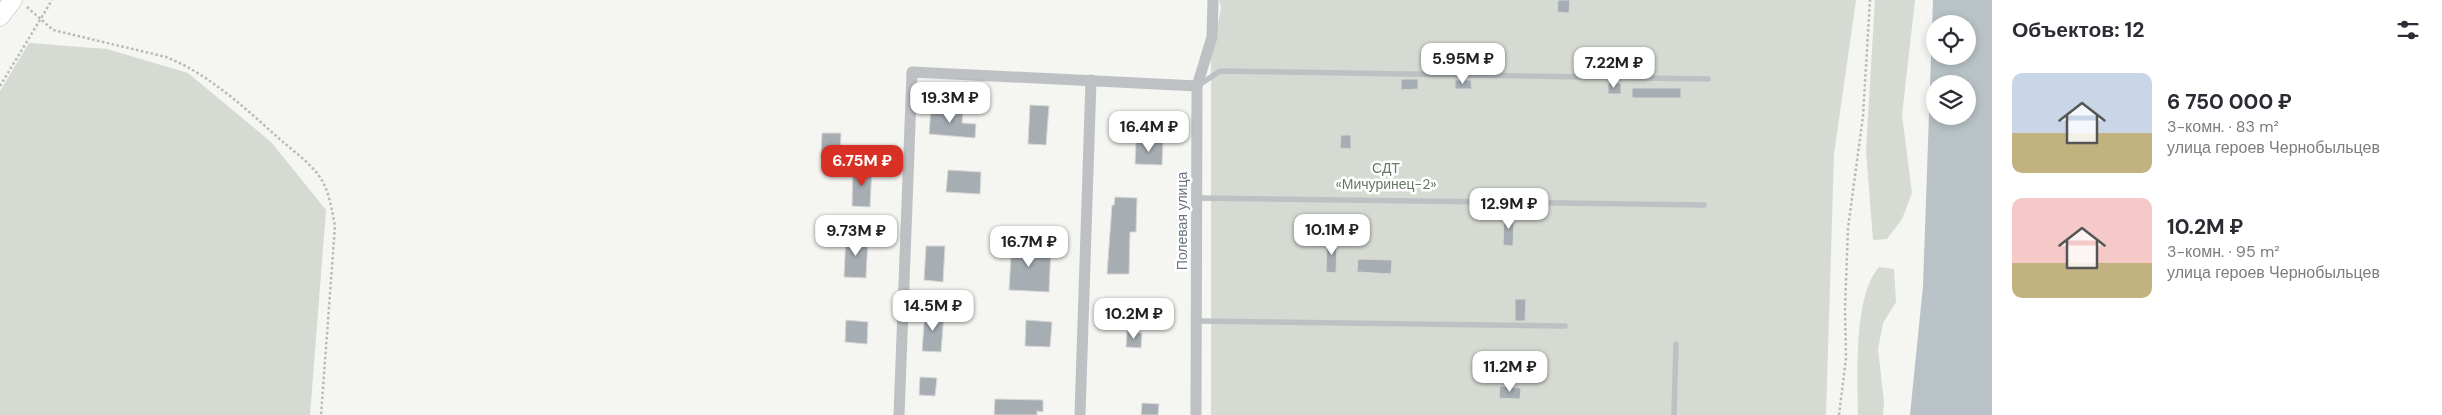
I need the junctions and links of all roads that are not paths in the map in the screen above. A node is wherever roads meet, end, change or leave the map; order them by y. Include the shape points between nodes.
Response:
1 (12, 0) edge
2 (1213, 0) edge
3 (0, 17) edge
4 (1708, 79) dead end
5 (1092, 80) junction
6 (1197, 86) junction
7 (1198, 198) junction
8 (1704, 205) dead end
9 (1196, 321) junction
10 (1565, 326) dead end
11 (1676, 344) dead end
12 (898, 415) edge
13 (1080, 415) edge
14 (1196, 415) edge
15 (1674, 415) edge

1 - 3 main road
2 - 6 street, Полевая улица via 1212,37
4 - 6 lane via 1220,71
5 - 6 street
5 - 12 street via 912,72
5 - 13 street
6 - 7 street, Полевая улица
7 - 8 lane
7 - 9 street, Полевая улица
9 - 10 lane
9 - 14 street, Полевая улица
11 - 15 lane

